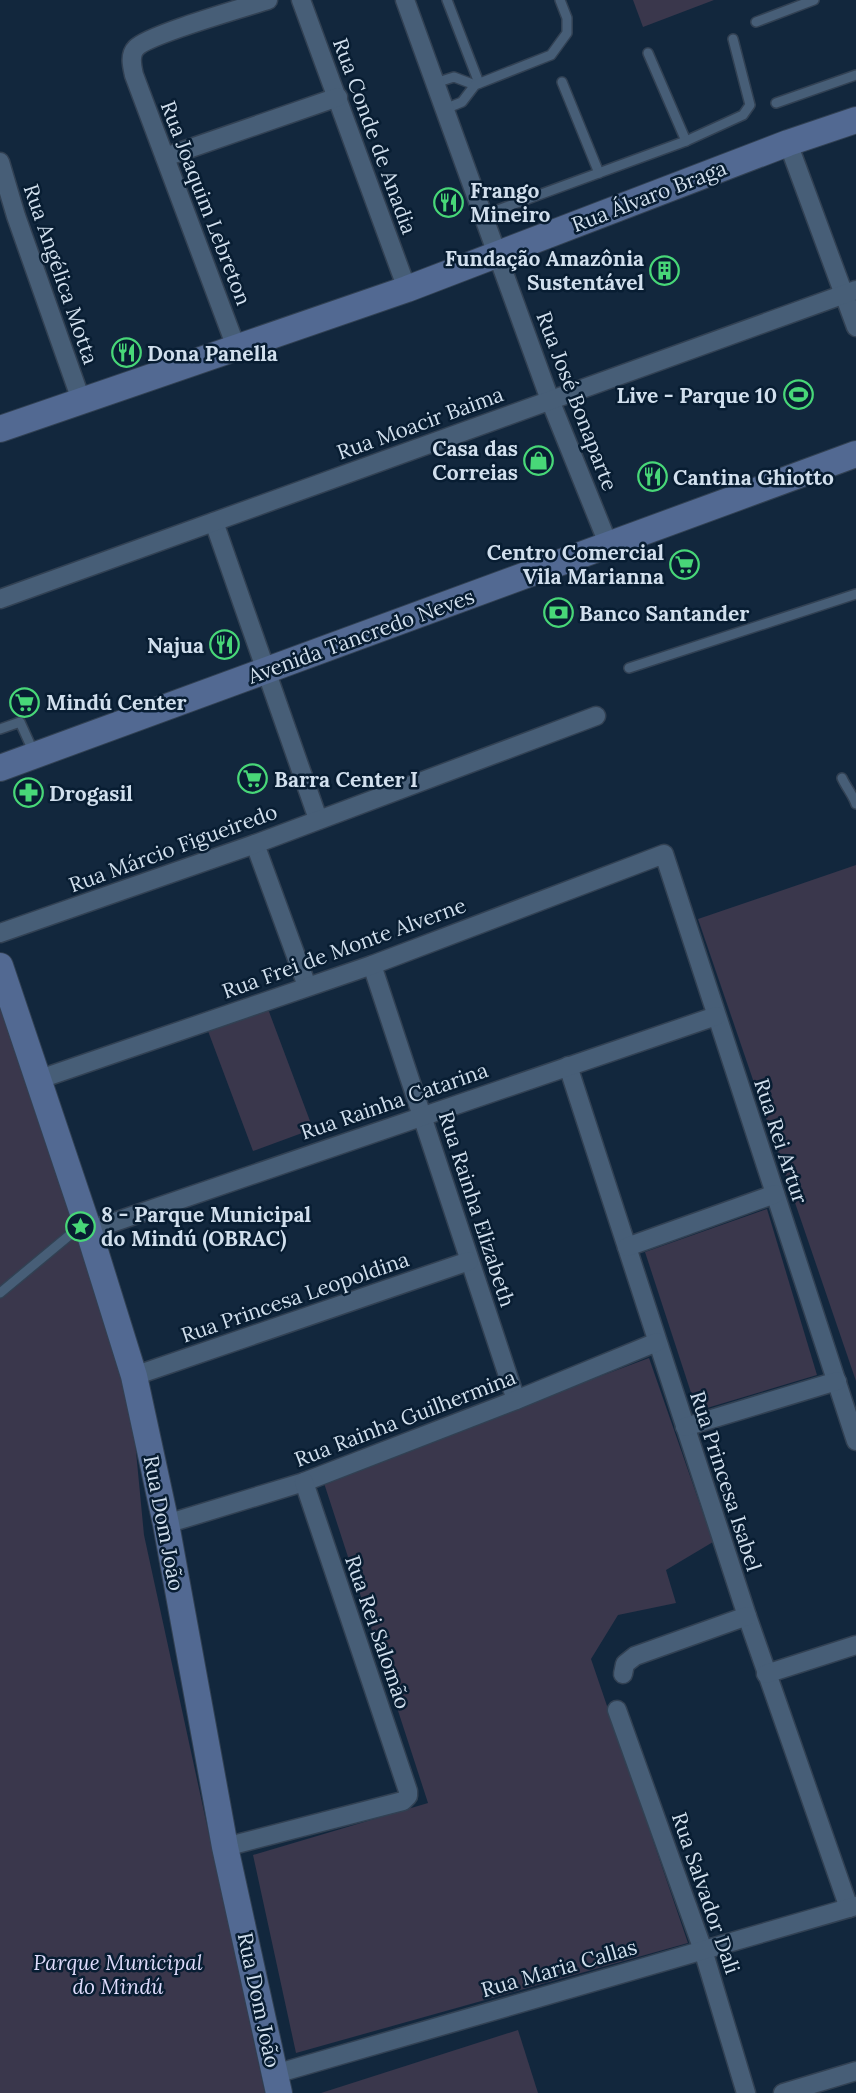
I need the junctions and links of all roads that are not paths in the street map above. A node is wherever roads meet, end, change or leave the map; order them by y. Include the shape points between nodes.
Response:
1 (268, 0) edge
2 (301, 0) edge
3 (405, 0) edge
4 (447, 0) edge
5 (560, 0) edge
6 (814, 0) edge
7 (756, 22) dead end
8 (733, 39) dead end
9 (648, 53) dead end
10 (856, 75) edge
11 (562, 82) dead end
12 (435, 83) junction
13 (477, 84) junction
14 (338, 97) junction
15 (776, 103) dead end
16 (445, 110) junction
17 (856, 120) edge
18 (686, 141) junction
19 (788, 143) junction
20 (165, 157) junction
21 (0, 162) edge
22 (599, 173) junction
23 (484, 215) junction
24 (8, 219) edge
25 (498, 254) junction
26 (407, 289) junction
27 (849, 292) edge
28 (856, 327) edge
29 (236, 347) junction
30 (81, 400) junction
31 (550, 400) junction
32 (0, 429) edge
33 (856, 454) edge
34 (214, 522) junction
35 (609, 546) junction
36 (856, 594) edge
37 (0, 599) edge
38 (629, 668) dead end
39 (267, 670) junction
40 (596, 716) dead end
41 (0, 729) edge
42 (35, 756) junction
43 (0, 768) edge
44 (842, 778) dead end
45 (855, 799) edge
46 (318, 819) junction
47 (255, 844) junction
48 (664, 854) joint
49 (0, 933) edge
50 (372, 965) junction
51 (0, 966) edge
52 (307, 987) junction
53 (716, 1016) junction
54 (568, 1066) junction
55 (37, 1080) junction
56 (423, 1115) junction
57 (775, 1194) junction
58 (87, 1226) junction
59 (627, 1246) junction
60 (469, 1261) junction
61 (0, 1293) edge
62 (657, 1342) junction
63 (134, 1376) junction
64 (837, 1381) junction
65 (516, 1400) junction
66 (685, 1427) junction
67 (856, 1442) edge
68 (304, 1482) junction
69 (166, 1524) junction
70 (747, 1616) junction
71 (856, 1646) edge
72 (623, 1674) dead end
73 (766, 1674) junction
74 (617, 1710) dead end
75 (225, 1847) junction
76 (852, 1907) edge
77 (703, 1950) junction
78 (856, 2071) edge
79 (277, 2083) edge
80 (746, 2093) edge
81 (783, 2093) edge

1 - 20 street, Rua Joaquim Lebreton via 137,46 132,54 134,75
2 - 14 street, Rua Conde de Anadia
3 - 12 street, Rua José Bonaparte
4 - 13 lane
5 - 13 lane via 567,18 567,33 551,55
6 - 7 lane
8 - 18 lane via 750,105 743,115
9 - 18 lane
10 - 15 lane
11 - 22 lane
12 - 13 lane via 454,77
12 - 16 street, Rua José Bonaparte
13 - 16 lane via 462,102
14 - 20 street
14 - 26 street, Rua Conde de Anadia
16 - 23 street, Rua José Bonaparte
17 - 19 main road, Rua Álvaro Braga
18 - 22 lane
19 - 25 main road, Rua Álvaro Braga
19 - 27 street
20 - 29 street, Rua Joaquim Lebreton
21 - 24 street, Rua Angélica Motta
22 - 23 lane
23 - 25 street, Rua José Bonaparte
24 - 30 street, Rua Angélica Motta
25 - 26 main road, Rua Álvaro Braga
25 - 31 street, Rua José Bonaparte
26 - 29 main road, Rua Álvaro Braga
27 - 28 street
27 - 31 street, Rua Moacir Baima
29 - 30 main road, Rua Álvaro Braga
30 - 32 main road, Rua Álvaro Braga
31 - 34 street, Rua Moacir Baima
31 - 35 street, Rua José Bonaparte
33 - 35 main road, Avenida Tancredo Neves
34 - 37 street, Rua Moacir Baima
34 - 39 street
35 - 39 main road, Avenida Tancredo Neves
36 - 38 lane
39 - 42 main road, Avenida Tancredo Neves
39 - 46 street
40 - 46 street, Rua Márcio Figueiredo
41 - 42 lane via 20,722
42 - 43 main road, Avenida Tancredo Neves
44 - 45 lane
46 - 47 street, Rua Márcio Figueiredo
47 - 49 street, Rua Márcio Figueiredo
47 - 52 street
48 - 50 street, Rua Frei de Monte Alverne
48 - 53 street, Rua Rei Artur
50 - 52 street, Rua Frei de Monte Alverne
50 - 56 street, Rua Rainha Elizabeth
51 - 55 main road, Rua Dom João
52 - 55 street, Rua Frei de Monte Alverne
53 - 54 street, Rua Rainha Catarina
53 - 57 street, Rua Rei Artur
54 - 56 street, Rua Rainha Catarina
54 - 59 street, Rua Princesa Isabel
55 - 58 main road, Rua Dom João
56 - 58 street, Rua Rainha Catarina
56 - 60 street, Rua Rainha Elizabeth
57 - 59 street
57 - 64 street, Rua Rei Artur
58 - 61 lane
58 - 63 main road, Rua Dom João
59 - 62 street, Rua Princesa Isabel
60 - 63 street, Rua Princesa Leopoldina
60 - 65 street, Rua Rainha Elizabeth
62 - 65 street, Rua Rainha Guilhermina
62 - 66 street, Rua Princesa Isabel
63 - 69 main road, Rua Dom João
64 - 66 street
64 - 67 street, Rua Rei Artur
65 - 68 street, Rua Rainha Guilhermina
66 - 70 street, Rua Princesa Isabel
68 - 69 street, Rua Rainha Guilhermina
68 - 75 street, Rua Rei Salomão via 408,1796 403,1801
69 - 75 main road, Rua Dom João
70 - 72 street via 635,1656 625,1664
70 - 73 street, Rua Princesa Isabel
71 - 73 street
73 - 76 street, Rua Princesa Isabel
74 - 77 street, Rua Salvador Dali
75 - 79 main road, Rua Dom João
76 - 77 street, Rua Maria Callas
77 - 79 street, Rua Maria Callas
77 - 80 street, Rua Salvador Dali
78 - 81 street

